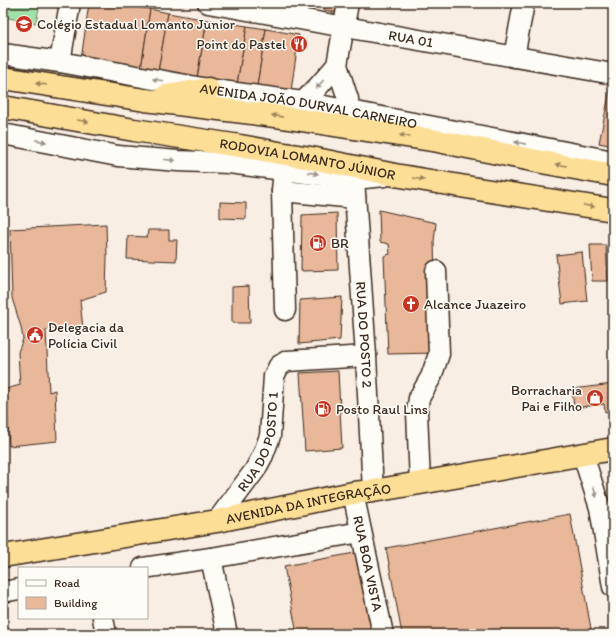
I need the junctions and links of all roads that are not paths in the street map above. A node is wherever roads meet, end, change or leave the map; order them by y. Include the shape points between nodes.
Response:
1 (70, 3) edge
2 (208, 3) edge
3 (348, 3) edge
4 (524, 3) edge
5 (344, 27) junction
6 (3, 54) edge
7 (514, 57) junction
8 (60, 62) junction
9 (337, 65) junction
10 (612, 70) edge
11 (3, 78) edge
12 (208, 89) junction
13 (145, 100) junction
14 (303, 102) junction
15 (3, 107) edge
16 (349, 111) junction
17 (3, 134) edge
18 (613, 161) edge
19 (282, 169) junction
20 (613, 174) edge
21 (395, 175) junction
22 (355, 188) junction
23 (282, 191) junction
24 (613, 210) edge
25 (436, 271) dead end
26 (285, 310) dead end
27 (366, 356) junction
28 (613, 449) edge
29 (583, 455) junction
30 (420, 483) junction
31 (363, 492) junction
32 (217, 521) junction
33 (361, 532) junction
34 (3, 556) edge
35 (211, 558) junction
36 (148, 567) edge
37 (613, 587) edge
38 (18, 590) edge
39 (3, 592) edge
40 (103, 619) edge
41 (106, 634) edge
42 (227, 634) edge
43 (383, 634) edge

1 - 8 street
2 - 5 street, RUA 01
3 - 5 street
4 - 7 street
5 - 7 street, RUA 01
5 - 9 street
6 - 8 street, AVENIDA JOÃO DURVAL CARNEIRO
7 - 10 street, RUA 01
12 -> 8 street, AVENIDA JOÃO DURVAL CARNEIRO
9 -> 14 street
9 - 16 street via 348,99
13 -> 11 highway
12 - 13 highway
12 - 14 street, AVENIDA JOÃO DURVAL CARNEIRO
20 -> 13 highway via 438,141 275,116
14 - 16 street, AVENIDA JOÃO DURVAL CARNEIRO
15 -> 21 highway, RODOVIA LOMANTO JÚNIOR via 311,158
18 -> 16 street, AVENIDA JOÃO DURVAL CARNEIRO
17 -> 19 street via 118,156 229,162
19 -> 22 street
19 - 23 street
21 - 22 street
21 -> 24 highway, RODOVIA LOMANTO JÚNIOR
22 - 23 street
22 - 27 street, RUA DO POSTO 2
23 - 26 street
25 - 30 street via 439,354 431,377 419,398 417,412
27 - 31 street, RUA DO POSTO 2
27 - 32 street, RUA DO POSTO 1 via 287,362 280,366 274,376 270,436 265,449 255,470
28 - 29 highway, AVENIDA DA INTEGRAÇÃO
29 - 30 highway, AVENIDA DA INTEGRAÇÃO
29 -> 37 street via 600,508
30 - 31 highway, AVENIDA DA INTEGRAÇÃO
31 - 32 highway, AVENIDA DA INTEGRAÇÃO
31 - 33 street, RUA BOA VISTA
32 - 34 highway, AVENIDA DA INTEGRAÇÃO
33 - 35 street
33 - 43 street, RUA BOA VISTA
35 - 36 street
35 - 42 street
38 - 39 street
40 - 41 street

